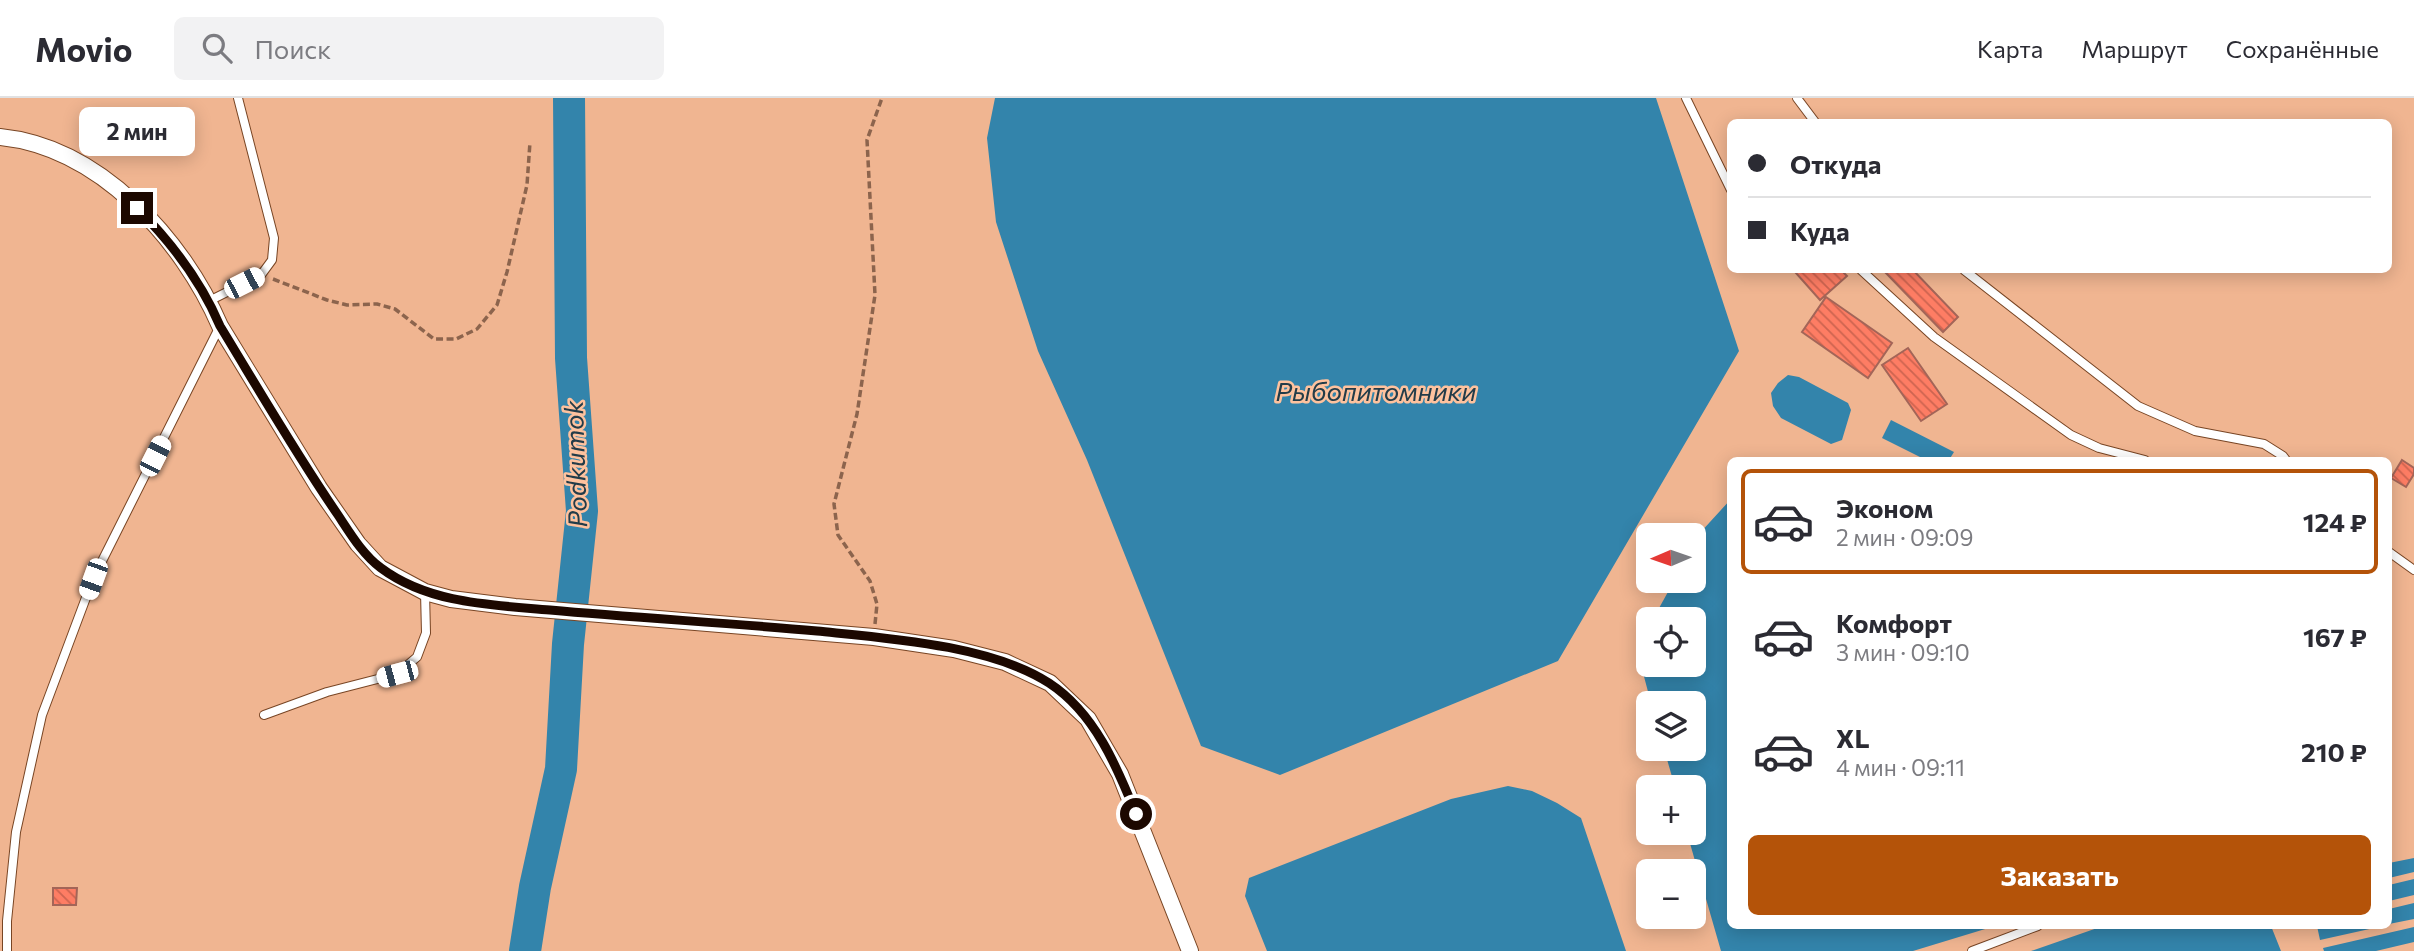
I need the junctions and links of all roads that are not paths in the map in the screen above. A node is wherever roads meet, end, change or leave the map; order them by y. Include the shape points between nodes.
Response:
1 (239, 98) edge
2 (1686, 98) edge
3 (1797, 98) edge
4 (1813, 119) edge
5 (0, 137) edge
6 (1727, 182) edge
7 (1864, 273) edge
8 (1968, 273) edge
9 (209, 301) junction
10 (220, 326) junction
11 (2134, 457) edge
12 (2284, 457) edge
13 (2392, 554) edge
14 (2414, 570) edge
15 (425, 592) junction
16 (264, 715) dead end
17 (2030, 929) edge
18 (7, 951) edge
19 (1190, 951) edge
20 (1972, 951) edge

1 - 9 lane via 274,238 272,260 261,275
2 - 6 lane
3 - 4 lane
5 - 9 street via 40,146 79,163 120,191 154,225
7 - 11 lane via 1934,337 2071,435
8 - 12 lane via 2138,407 2195,431 2264,444
9 - 10 street
10 - 15 street via 319,488 359,544 380,568
10 - 18 lane via 93,579 42,715 16,832
13 - 14 lane
15 - 16 lane via 426,633 417,657 397,674
15 - 19 street via 515,607 874,636 1005,662 1050,683 1088,719 1119,774
17 - 20 lane

